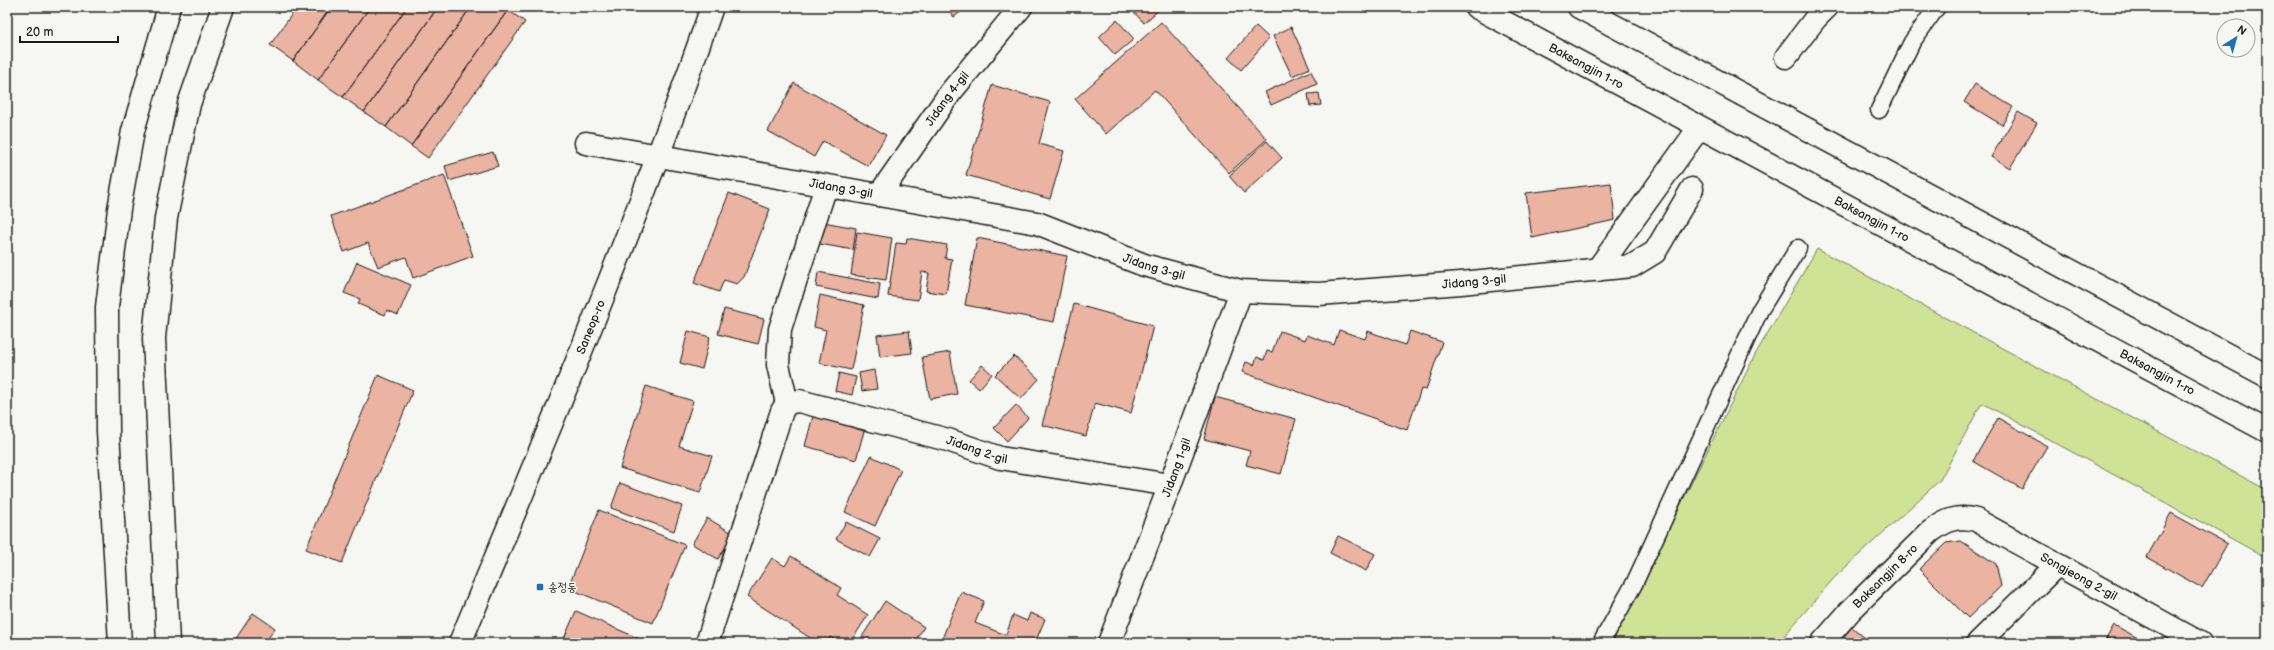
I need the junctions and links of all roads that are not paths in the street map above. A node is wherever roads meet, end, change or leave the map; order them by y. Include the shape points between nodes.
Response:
1 (169, 7) edge
2 (223, 7) edge
3 (712, 7) edge
4 (1021, 7) edge
5 (1476, 7) edge
6 (1579, 7) edge
7 (1828, 7) edge
8 (1938, 7) edge
9 (1786, 57) dead end
10 (1879, 110) dead end
11 (1699, 128) junction
12 (586, 143) dead end
13 (659, 156) junction
14 (826, 186) junction
15 (1692, 189) dead end
16 (879, 194) junction
17 (1798, 248) dead end
18 (1597, 270) junction
19 (1241, 291) junction
20 (2267, 376) edge
21 (787, 403) junction
22 (2267, 431) edge
23 (1170, 485) junction
24 (1955, 517) joint
25 (2057, 565) junction
26 (120, 643) edge
27 (168, 643) edge
28 (460, 643) edge
29 (707, 643) edge
30 (1109, 643) edge
31 (1601, 643) edge
32 (1822, 643) edge
33 (1978, 643) edge
34 (2200, 643) edge

1 - 26 street via 132,131 107,307 108,431
2 - 27 street via 189,104 166,218 154,338
3 - 13 street, Saneop-ro
4 - 16 street, Jidang 4-gil via 950,93
5 - 11 street, Baksangjin 1-ro
6 - 20 street
7 - 9 street via 1815,19
8 - 10 lane via 1912,42
11 - 18 street
11 - 22 street, Baksangjin 1-ro
12 - 13 street, Jidang 3-gil
13 - 14 street, Jidang 3-gil
13 - 28 street, Saneop-ro
14 - 16 street, Jidang 3-gil
14 - 21 street via 780,329 778,365
15 - 18 street, Jidang 3-gil via 1655,252 1632,266
16 - 19 street, Jidang 3-gil via 1037,223 1144,265
17 - 31 lane via 1760,310 1634,584
18 - 19 street, Jidang 3-gil via 1319,294
19 - 23 street, Jidang 1-gil
21 - 23 street, Jidang 2-gil via 799,401 948,440 1000,458
21 - 29 street via 782,411
23 - 30 street, Jidang 1-gil
24 - 25 street, Songjeong 2-gil via 1976,520
24 - 32 street, Baksangjin 8-ro via 1930,532 1851,610
25 - 33 street
25 - 34 street, Songjeong 2-gil

